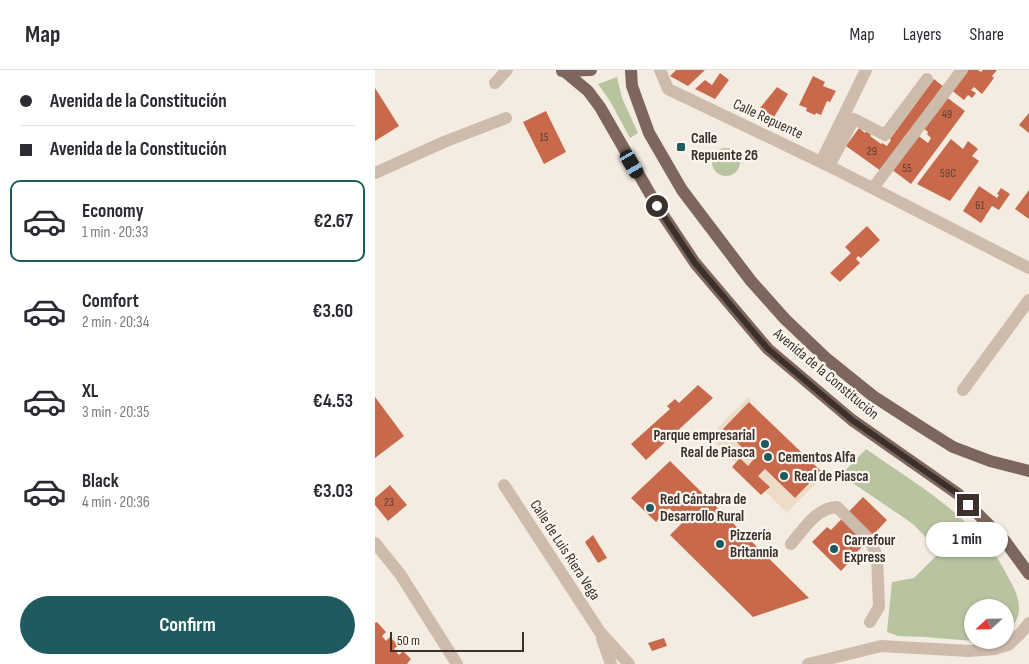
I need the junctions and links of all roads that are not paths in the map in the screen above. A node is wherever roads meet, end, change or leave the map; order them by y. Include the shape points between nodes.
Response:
1 (507, 70) edge
2 (591, 70) edge
3 (631, 70) edge
4 (660, 70) edge
5 (867, 70) edge
6 (962, 70) edge
7 (562, 71) edge
8 (927, 79) dead end
9 (495, 83) dead end
10 (506, 118) dead end
11 (825, 164) junction
12 (375, 173) edge
13 (873, 188) junction
14 (1029, 268) edge
15 (1029, 300) edge
16 (963, 390) dead end
17 (1029, 471) edge
18 (504, 485) dead end
19 (375, 543) edge
20 (791, 544) dead end
21 (1029, 574) edge
22 (870, 622) dead end
23 (1029, 623) edge
24 (600, 632) junction
25 (457, 664) edge
26 (611, 664) edge
27 (629, 664) edge
28 (808, 664) edge

1 - 9 street
2 - 7 main road
3 - 17 main road, Avenida de la Constitución via 632,86 649,133 682,190 751,281 785,319 873,396 917,425 953,447
4 - 11 street, Calle Repuente via 667,89
5 - 11 street
6 - 13 street
7 - 21 main road, Avenida de la Constitución via 588,91 600,107 657,206 695,263 768,349 852,420 958,494 1005,542
8 - 11 street via 885,135 854,119
10 - 12 street
11 - 13 street, Calle Repuente
13 - 14 street, Calle Repuente
15 - 16 street
18 - 24 street, Calle de Luis Riera Vega
19 - 25 street via 400,574
20 - 22 street via 819,512 828,508 837,508 871,540 877,556 879,607
23 - 28 street via 1008,645 995,649 969,651 881,646
24 - 26 street, Calle de Luis Riera Vega
24 - 27 street, Calle de Luis Riera Vega

